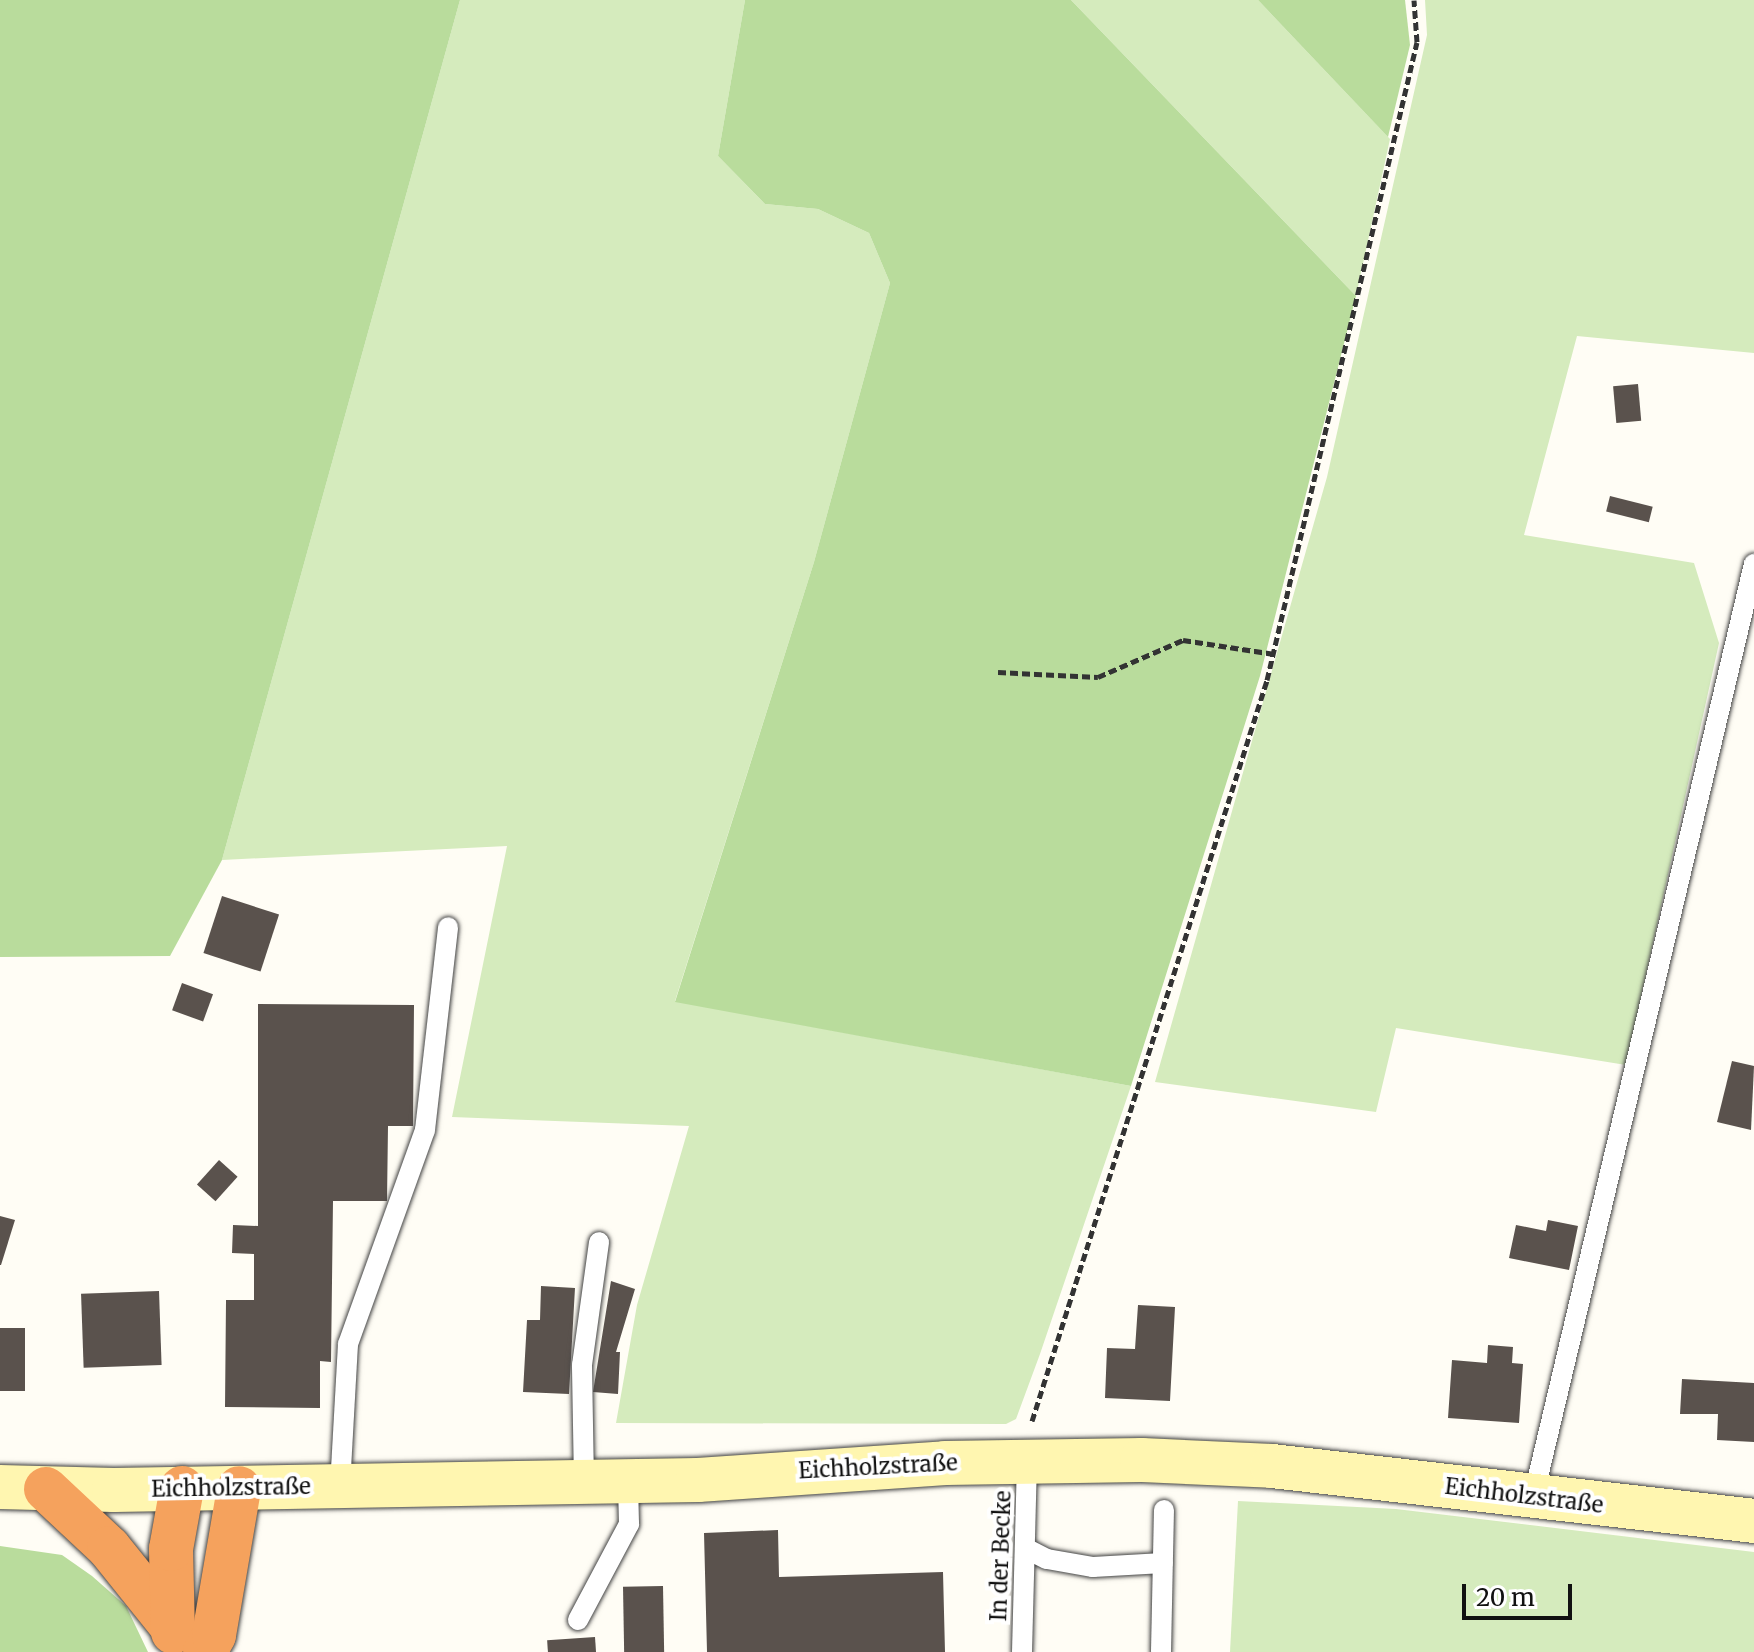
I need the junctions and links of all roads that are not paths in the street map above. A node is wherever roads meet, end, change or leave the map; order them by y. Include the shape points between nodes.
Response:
1 (1754, 564) edge
2 (448, 927) dead end
3 (599, 1242) dead end
4 (1027, 1461) junction
5 (584, 1482) junction
6 (628, 1482) junction
7 (0, 1487) edge
8 (340, 1487) junction
9 (182, 1488) junction
10 (239, 1488) junction
11 (46, 1489) junction
12 (1533, 1498) junction
13 (1164, 1510) dead end
14 (1754, 1521) edge
15 (1027, 1549) junction
16 (1163, 1563) junction
17 (578, 1620) dead end
18 (175, 1638) edge
19 (205, 1652) edge
20 (1022, 1652) edge
21 (1161, 1652) edge

1 - 12 lane
2 - 8 lane via 425,1130 348,1344
3 - 5 lane via 582,1365
4 - 6 main road, Eichholzstraße
4 - 12 main road, Eichholzstraße via 1272,1466
4 - 15 lane, In der Becke
5 - 6 main road, Eichholzstraße
5 - 8 main road, Eichholzstraße
6 - 17 lane via 629,1524
7 - 11 main road, Eichholzstraße
8 - 10 main road, Eichholzstraße
9 - 10 main road, Eichholzstraße
9 - 11 main road, Eichholzstraße
9 - 18 highway via 171,1549
10 - 19 highway via 214,1635
11 - 18 highway via 109,1548
12 - 14 main road, Eichholzstraße
13 - 16 lane
15 - 16 lane via 1047,1559 1093,1567
15 - 20 lane, In der Becke
16 - 21 lane

